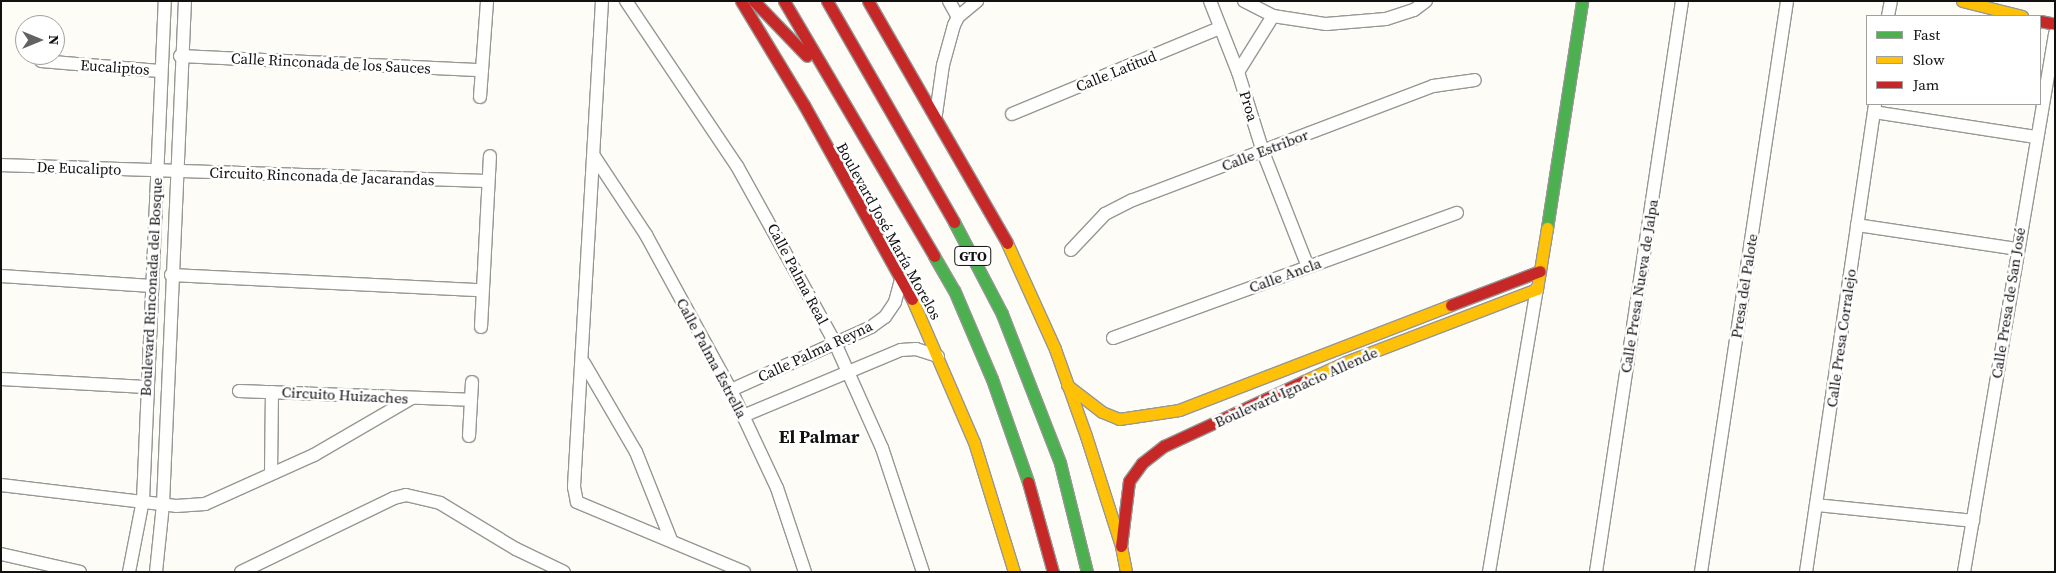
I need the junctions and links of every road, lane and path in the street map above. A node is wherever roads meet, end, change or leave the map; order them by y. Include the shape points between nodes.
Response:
1 (165, 1) edge
2 (185, 1) edge
3 (487, 1) edge
4 (602, 1) edge
5 (626, 1) edge
6 (741, 1) edge
7 (754, 1) edge
8 (784, 1) edge
9 (827, 1) edge
10 (868, 1) edge
11 (949, 1) edge
12 (977, 1) edge
13 (1210, 1) edge
14 (1244, 1) edge
15 (1426, 1) edge
16 (1582, 1) edge
17 (1682, 1) edge
18 (1787, 1) edge
19 (1891, 1) edge
20 (1963, 1) edge
21 (1888, 15) edge
22 (2018, 15) edge
23 (1273, 16) junction
24 (958, 17) junction
25 (2041, 21) edge
26 (2055, 24) edge
27 (1220, 28) junction
28 (2055, 34) edge
29 (180, 56) junction
30 (65, 63) edge
31 (160, 70) junction
32 (482, 70) junction
33 (1238, 72) junction
34 (1475, 80) dead end
35 (832, 81) junction
36 (480, 97) dead end
37 (1875, 108) edge
38 (936, 114) junction
39 (1012, 114) dead end
40 (2036, 137) junction
41 (1263, 152) junction
42 (490, 156) dead end
43 (594, 156) junction
44 (1, 165) edge
45 (156, 170) junction
46 (176, 171) junction
47 (488, 181) junction
48 (1457, 214) dead end
49 (1857, 225) junction
50 (2017, 249) junction
51 (1071, 250) dead end
52 (1308, 267) junction
53 (1540, 271) junction
54 (171, 275) junction
55 (1, 276) edge
56 (901, 277) junction
57 (152, 286) junction
58 (1538, 289) junction
59 (481, 290) junction
60 (481, 327) dead end
61 (1114, 338) dead end
62 (835, 343) junction
63 (938, 356) junction
64 (584, 363) junction
65 (848, 371) junction
66 (1, 379) edge
67 (472, 382) dead end
68 (1067, 385) junction
69 (146, 387) junction
70 (731, 390) junction
71 (239, 391) dead end
72 (272, 392) junction
73 (412, 398) junction
74 (470, 400) junction
75 (743, 416) junction
76 (469, 436) dead end
77 (270, 473) junction
78 (1, 485) edge
79 (143, 500) junction
80 (163, 504) junction
81 (1816, 505) junction
82 (1973, 521) junction
83 (671, 540) junction
84 (1121, 546) junction
85 (1, 554) edge
86 (80, 572) edge
87 (129, 572) edge
88 (156, 572) edge
89 (241, 572) edge
90 (564, 572) edge
91 (744, 572) edge
92 (805, 572) edge
93 (923, 572) edge
94 (1014, 572) edge
95 (1053, 572) edge
96 (1087, 572) edge
97 (1126, 572) edge
98 (1489, 572) edge
99 (1596, 572) edge
100 (1701, 572) edge
101 (1806, 572) edge
102 (1964, 572) edge

1 - 31 street, Boulevard Rinconada del Bosque
2 - 29 street, Boulevard Rinconada del Bosque
3 - 32 street
4 - 43 street
5 - 62 street, Calle Palma Real via 737,166
6 - 56 street, Boulevard José María Morelos via 796,90
7 - 35 street
8 - 35 street, Boulevard José María Morelos / GTO
9 - 96 street, GTO via 976,261 1002,314 1060,463
10 - 38 street
11 - 24 street
12 - 24 street
13 - 27 street, Proa
14 - 23 street
15 - 23 street via 1414,10 1386,19 1353,24 1299,22
16 - 53 street
17 - 99 street, Calle Presa Nueva de Jalpa
18 - 100 street, Presa del Palote
19 - 21 street
20 - 22 street
23 - 33 street
24 - 38 street via 943,65
25 - 26 street
27 - 33 street, Proa
27 - 39 street, Calle Latitud
28 - 40 street, Calle Presa de San José
29 - 32 street, Calle Rinconada de los Sauces
29 - 46 street, Boulevard Rinconada del Bosque
30 - 31 street, Eucaliptos
31 - 45 street, Boulevard Rinconada del Bosque
32 - 36 street
33 - 41 street, Proa
34 - 41 street, Calle Estribor via 1433,86
35 - 95 street, Boulevard José María Morelos / GTO via 931,248 975,336 1024,472
37 - 40 street
37 - 49 street, Calle Presa Corralejo
38 - 68 street via 1022,273
40 - 50 street, Calle Presa de San José
41 - 51 street, Calle Estribor via 1187,179 1105,214
41 - 52 street, Proa
42 - 47 street
43 - 64 street
43 - 70 street, Calle Palma Estrella via 646,235
44 - 45 street, De Eucalipto
45 - 46 street, Circuito Rinconada de Jacarandas
45 - 57 street, Boulevard Rinconada del Bosque
46 - 47 street, Circuito Rinconada de Jacarandas
46 - 54 street, Boulevard Rinconada del Bosque
47 - 59 street
48 - 52 street, Calle Ancla
49 - 50 street
49 - 81 street, Calle Presa Corralejo
50 - 82 street, Calle Presa de San José
52 - 61 street, Calle Ancla
53 - 58 street
53 - 68 street, Boulevard Ignacio Allende via 1179,410 1120,419 1102,412
54 - 59 street
54 - 80 street, Boulevard Rinconada del Bosque
55 - 57 street
56 - 62 street, Calle Palma Reyna via 895,302 885,317
56 - 63 street, Boulevard José María Morelos
57 - 69 street, Boulevard Rinconada del Bosque
58 - 84 street, Boulevard Ignacio Allende via 1346,362 1164,446 1142,463 1129,481
58 - 98 street
59 - 60 street
62 - 65 street, Calle Palma Real
62 - 70 street, Calle Palma Reyna
63 - 65 street, Calle Palma Reyna via 909,349
63 - 94 street, Boulevard José María Morelos via 974,442
64 - 83 street via 636,452
64 - 83 street via 574,487 577,502
65 - 75 street, Calle Palma Reyna
65 - 93 street, Calle Palma Real via 882,448
66 - 69 street
67 - 74 street
68 - 84 street
69 - 79 street, Boulevard Rinconada del Bosque
70 - 75 street, Calle Palma Estrella
71 - 72 street
72 - 73 street, Circuito Huizaches
72 - 77 street, Circuito Huizaches
73 - 74 street, Circuito Huizaches
73 - 77 street via 314,455
74 - 76 street
75 - 92 street, Calle Palma Estrella via 777,488
77 - 80 street via 205,504
78 - 79 street via 64,495
79 - 80 street
79 - 87 street, Boulevard Rinconada del Bosque
80 - 88 street, Boulevard Rinconada del Bosque
81 - 82 street
81 - 101 street, Calle Presa Corralejo
82 - 102 street, Calle Presa de San José
83 - 91 street
84 - 97 street
85 - 86 street
89 - 90 street via 394,498 418,495 440,503

